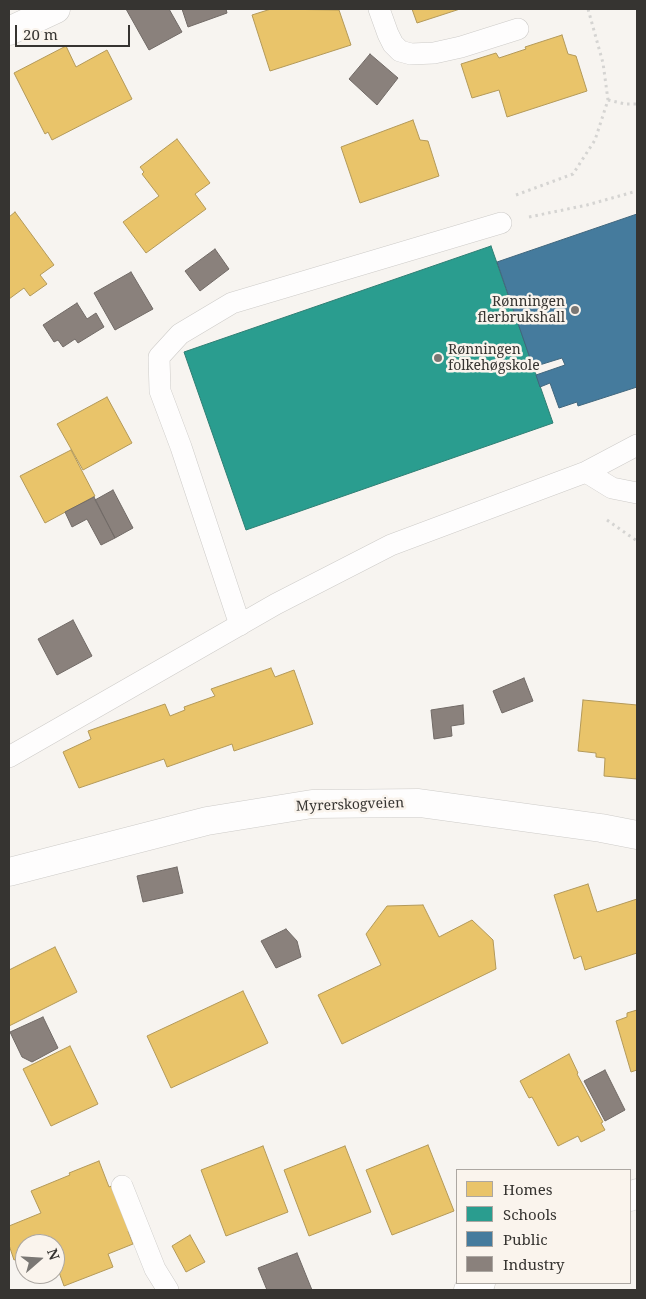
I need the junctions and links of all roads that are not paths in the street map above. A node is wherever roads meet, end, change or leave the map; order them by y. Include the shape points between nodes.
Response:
1 (56, 9) edge
2 (379, 9) edge
3 (518, 29) dead end
4 (9, 31) edge
5 (501, 223) road end
6 (637, 445) edge
7 (586, 472) junction
8 (637, 492) edge
9 (240, 625) junction
10 (9, 757) edge
11 (637, 835) edge
12 (9, 872) edge
13 (122, 1186) dead end
14 (479, 1284) edge
15 (168, 1290) edge
16 (468, 1290) edge

1 - 4 street
2 - 3 lane via 393,44 400,51 411,54 434,53
5 - 9 lane via 232,303 180,334 159,358 160,391
6 - 7 lane
7 - 8 lane via 612,488
7 - 9 lane via 392,546
9 - 10 lane
11 - 12 street, Myrerskogveien via 419,803 312,804 207,821
13 - 15 lane via 155,1269
14 - 16 street

